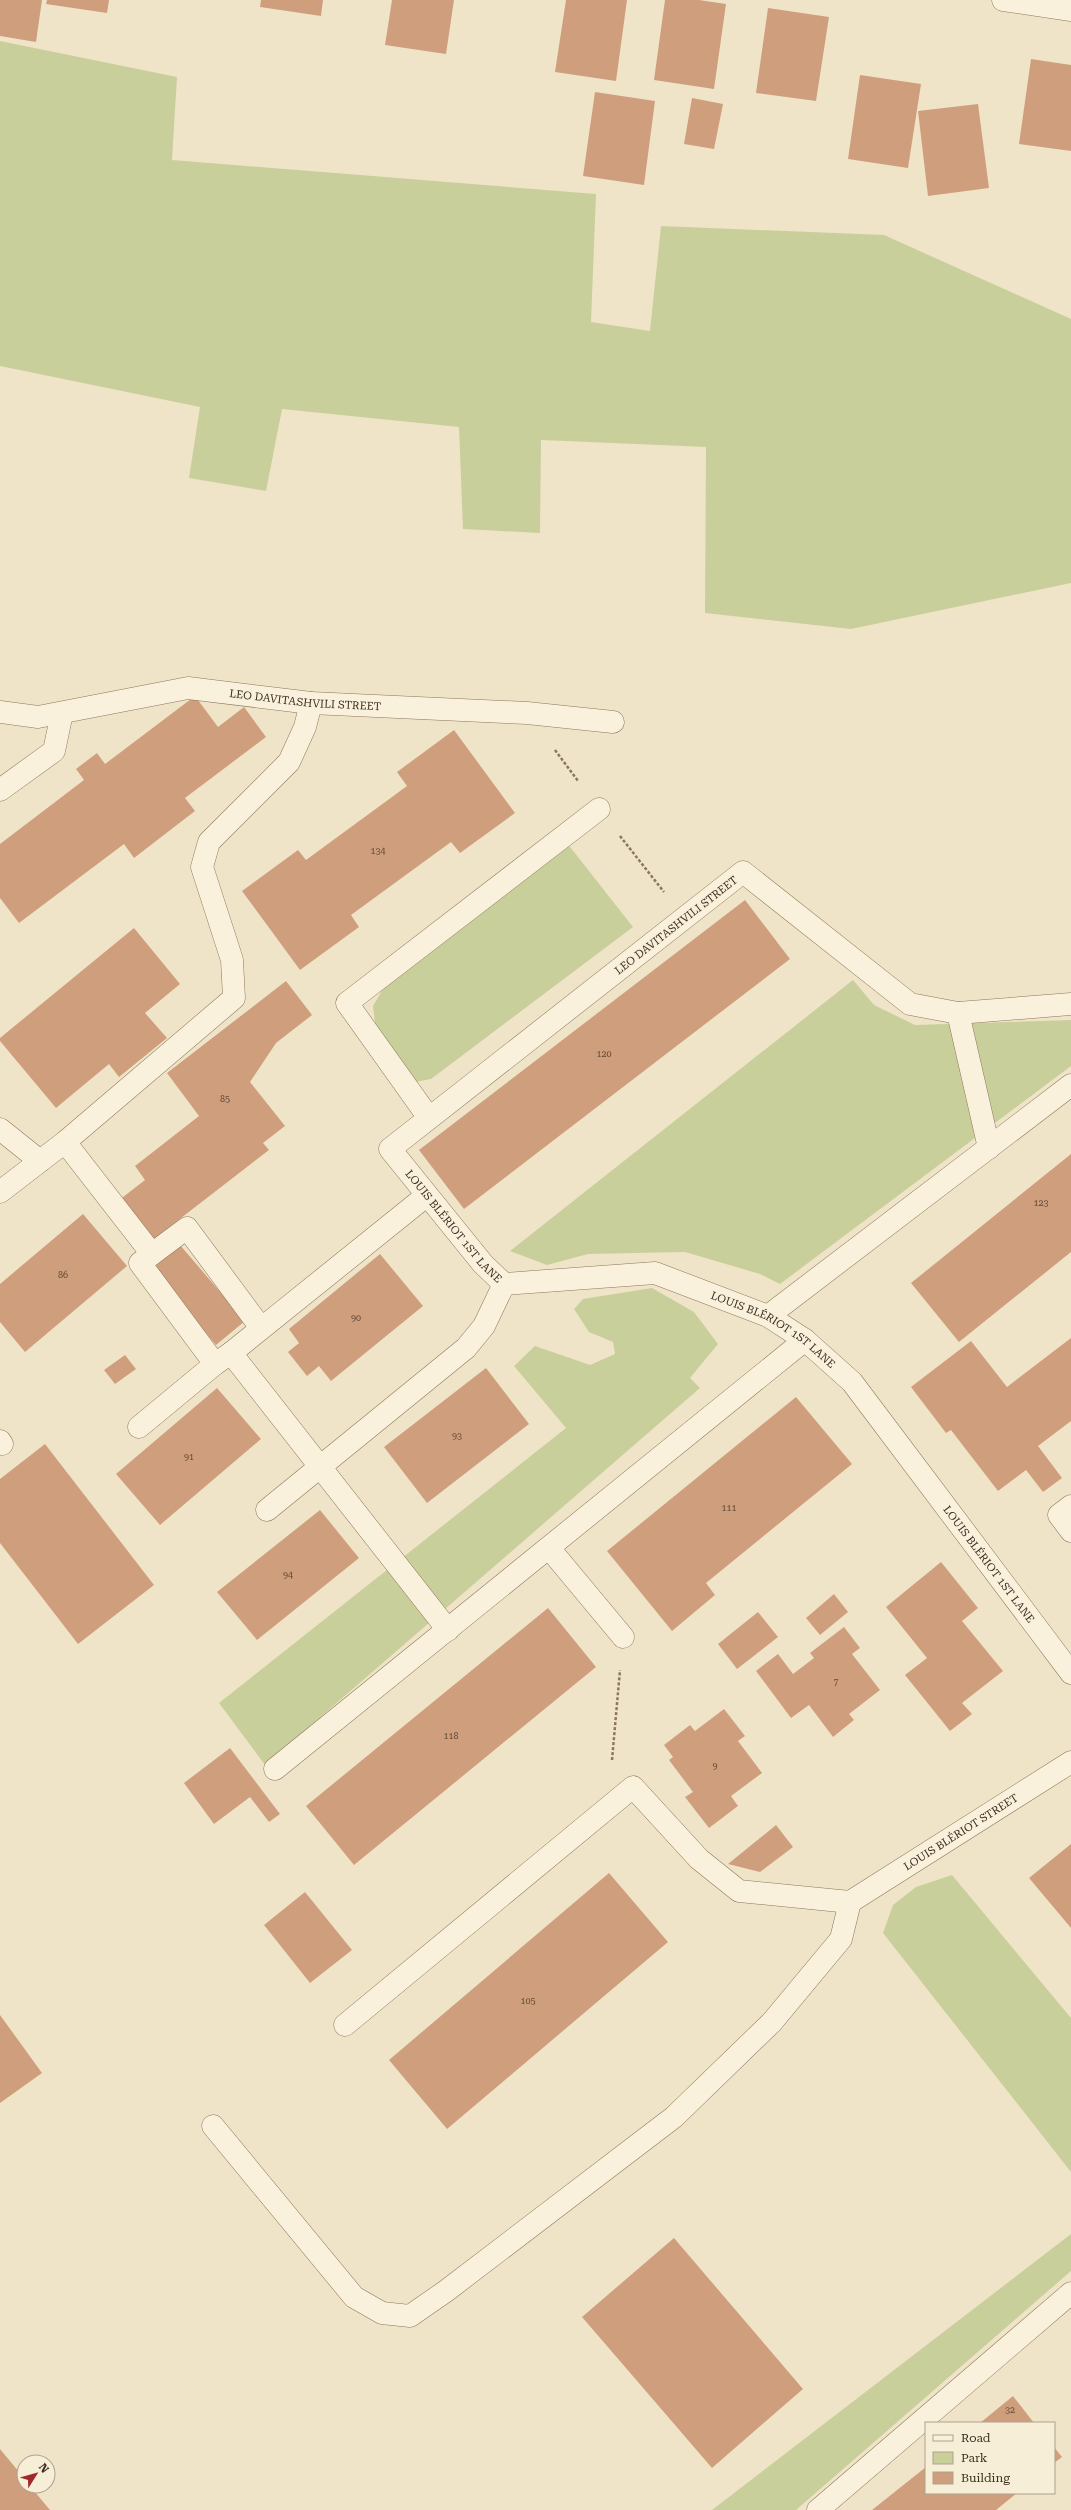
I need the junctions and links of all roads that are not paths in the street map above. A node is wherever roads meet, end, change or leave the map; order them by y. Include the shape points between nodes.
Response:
1 (1003, 0) edge
2 (1071, 10) edge
3 (311, 703) junction
4 (0, 712) edge
5 (62, 713) junction
6 (613, 722) dead end
7 (0, 790) edge
8 (599, 810) dead end
9 (1071, 1004) edge
10 (958, 1013) junction
11 (1071, 1085) edge
12 (429, 1118) junction
13 (0, 1129) edge
14 (65, 1142) junction
15 (989, 1148) junction
16 (390, 1149) joint
17 (40, 1161) junction
18 (0, 1192) edge
19 (426, 1196) junction
20 (152, 1254) junction
21 (504, 1284) junction
22 (768, 1316) junction
23 (261, 1328) junction
24 (805, 1340) junction
25 (223, 1359) junction
26 (139, 1426) dead end
27 (321, 1467) junction
28 (1071, 1506) edge
29 (267, 1510) dead end
30 (1071, 1531) edge
31 (549, 1548) junction
32 (448, 1630) junction
33 (623, 1637) road end
34 (1071, 1673) edge
35 (1071, 1762) edge
36 (275, 1769) dead end
37 (850, 1902) junction
38 (344, 2025) dead end
39 (213, 2126) dead end
40 (1071, 2293) edge
41 (818, 2510) edge

1 - 2 street
3 - 5 street, LEO DAVITASHVILI STREET via 188,688
3 - 6 street, LEO DAVITASHVILI STREET via 527,712
3 - 14 street via 305,727 289,762 210,842 202,867 232,960 234,998
4 - 5 street, LEO DAVITASHVILI STREET via 38,717
5 - 7 street via 54,751
8 - 12 street via 347,1003
9 - 10 street, LEO DAVITASHVILI STREET
10 - 12 street, LEO DAVITASHVILI STREET via 910,1004 743,872
10 - 15 street
11 - 15 street
12 - 16 street, LEO DAVITASHVILI STREET
13 - 17 street
14 - 17 street
14 - 20 street
15 - 22 street
16 - 19 street, LOUIS BLÉRIOT 1ST LANE
17 - 18 street
19 - 21 street, LOUIS BLÉRIOT 1ST LANE via 483,1264
19 - 23 street
20 - 23 street via 187,1228
20 - 25 street via 140,1263
21 - 22 street, LOUIS BLÉRIOT 1ST LANE via 654,1273
21 - 27 street via 484,1326 466,1348
22 - 24 street, LOUIS BLÉRIOT 1ST LANE
23 - 25 street
24 - 31 street
24 - 34 street, LOUIS BLÉRIOT 1ST LANE via 852,1382
25 - 26 street
25 - 27 street
27 - 29 street
27 - 32 street
28 - 30 street via 1059,1516
31 - 32 street
31 - 33 street
32 - 36 street
35 - 37 street, LOUIS BLÉRIOT STREET
37 - 38 street via 739,1891 699,1859 633,1787
37 - 39 street via 841,1939 772,2022 674,2117 410,2316 382,2313 354,2297
40 - 41 street

